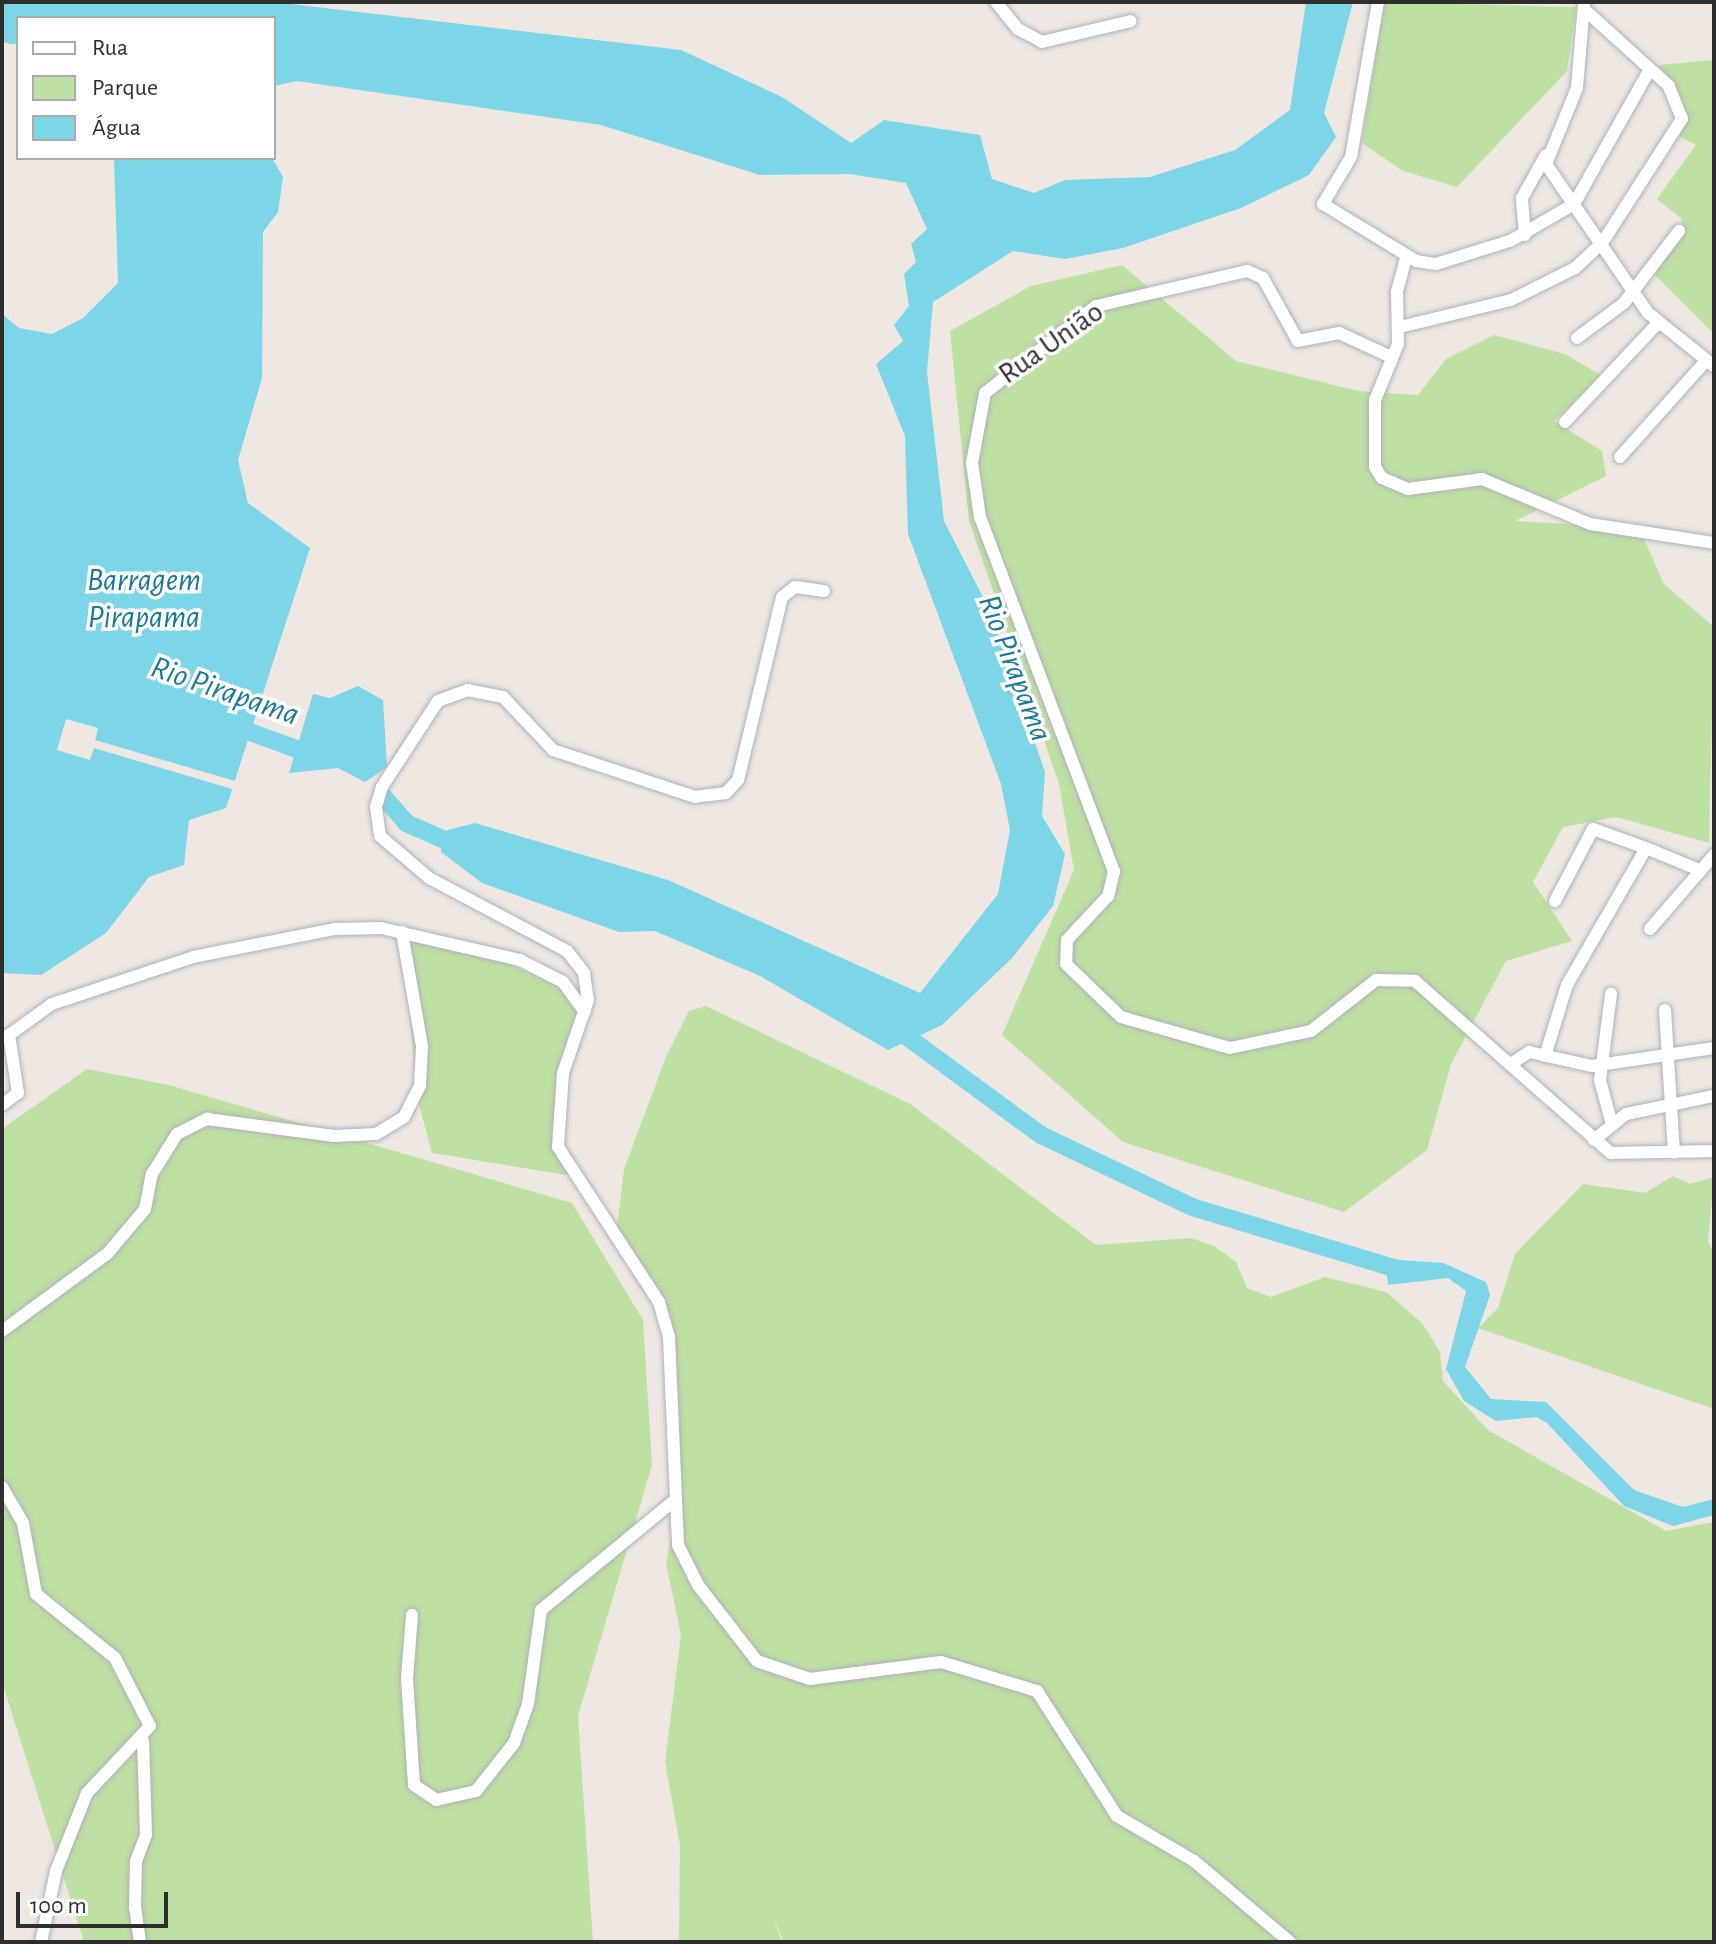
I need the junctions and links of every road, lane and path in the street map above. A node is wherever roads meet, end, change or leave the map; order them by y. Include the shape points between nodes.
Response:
1 (996, 2) edge
2 (1378, 2) edge
3 (1584, 6) edge
4 (1131, 21) dead end
5 (1649, 71) junction
6 (1546, 155) junction
7 (1574, 204) junction
8 (1679, 231) dead end
9 (1525, 235) junction
10 (1602, 243) junction
11 (1406, 258) junction
12 (1636, 287) junction
13 (1658, 323) junction
14 (1400, 327) junction
15 (1577, 338) dead end
16 (1389, 356) junction
17 (1709, 364) edge
18 (1565, 422) dead end
19 (1620, 457) dead end
20 (1714, 543) edge
21 (824, 591) dead end
22 (1646, 848) junction
23 (1714, 855) edge
24 (1697, 869) junction
25 (1555, 901) dead end
26 (1650, 929) dead end
27 (402, 932) junction
28 (1611, 994) dead end
29 (1665, 1010) dead end
30 (585, 1012) junction
31 (1714, 1048) edge
32 (1545, 1056) junction
33 (1664, 1058) junction
34 (1511, 1064) junction
35 (1601, 1065) junction
36 (1714, 1096) edge
37 (1670, 1102) junction
38 (2, 1105) edge
39 (1611, 1121) junction
40 (1594, 1140) junction
41 (1714, 1151) edge
42 (1674, 1153) junction
43 (2, 1331) edge
44 (2, 1487) edge
45 (675, 1500) junction
46 (412, 1615) dead end
47 (143, 1741) junction
48 (41, 1942) edge
49 (140, 1942) edge
50 (1290, 1942) edge

1 - 4 street via 1018,29 1042,42
2 - 11 street via 1351,157 1324,201 1332,214
3 - 5 street
3 - 6 street via 1575,58 1577,88
5 - 7 street
5 - 10 street via 1669,86 1683,116
6 - 7 street
6 - 9 street via 1522,198
7 - 9 street
7 - 10 street
8 - 12 street
9 - 11 street via 1436,264
10 - 12 street
10 - 14 street via 1529,294
11 - 14 street via 1397,292
12 - 13 street
12 - 15 street
13 - 17 street
13 - 18 street
14 - 16 street
16 - 20 street via 1375,400 1375,467 1388,482 1417,488 1482,479 1590,524
16 - 34 street, Rua União via 1339,333 1298,341 1263,278 1251,272 1119,298 1076,319 990,386 979,412 973,479 999,578 1114,871 1108,896 1063,951 1090,995 1152,1030 1230,1048 1311,1031 1376,980 1415,981
17 - 19 street
21 - 30 street via 795,587 782,597 738,780 719,796 695,797 553,750 503,697 468,690 438,701 382,787 376,819 385,845 429,878 567,951 584,973
22 - 24 street
22 - 25 street via 1593,829
22 - 32 street via 1567,985
23 - 24 street
24 - 26 street
27 - 30 street via 520,960 563,982
27 - 38 street via 358,926 228,949 52,1004 9,1035 18,1093
27 - 43 street via 422,1046 420,1085 404,1117 376,1134 334,1136 207,1119 177,1134 152,1174 145,1209 108,1253
28 - 35 street
29 - 33 street
30 - 45 street via 563,1073 556,1137 565,1164 666,1321
31 - 33 street
32 - 34 street via 1523,1053
32 - 35 street
33 - 35 street
33 - 37 street
34 - 40 street
35 - 39 street
36 - 37 street
37 - 39 street
37 - 42 street
39 - 40 street
40 - 42 street via 1618,1156
41 - 42 street
44 - 47 street via 23,1523 36,1594 53,1615 115,1658 150,1726
45 - 46 street via 541,1610 528,1704 514,1743 476,1791 436,1800 414,1785 407,1679
45 - 50 street via 686,1564 765,1667 810,1679 941,1662 1037,1691 1117,1816 1225,1884
47 - 48 street via 87,1793 56,1871
47 - 49 street via 146,1835 136,1861 135,1907

